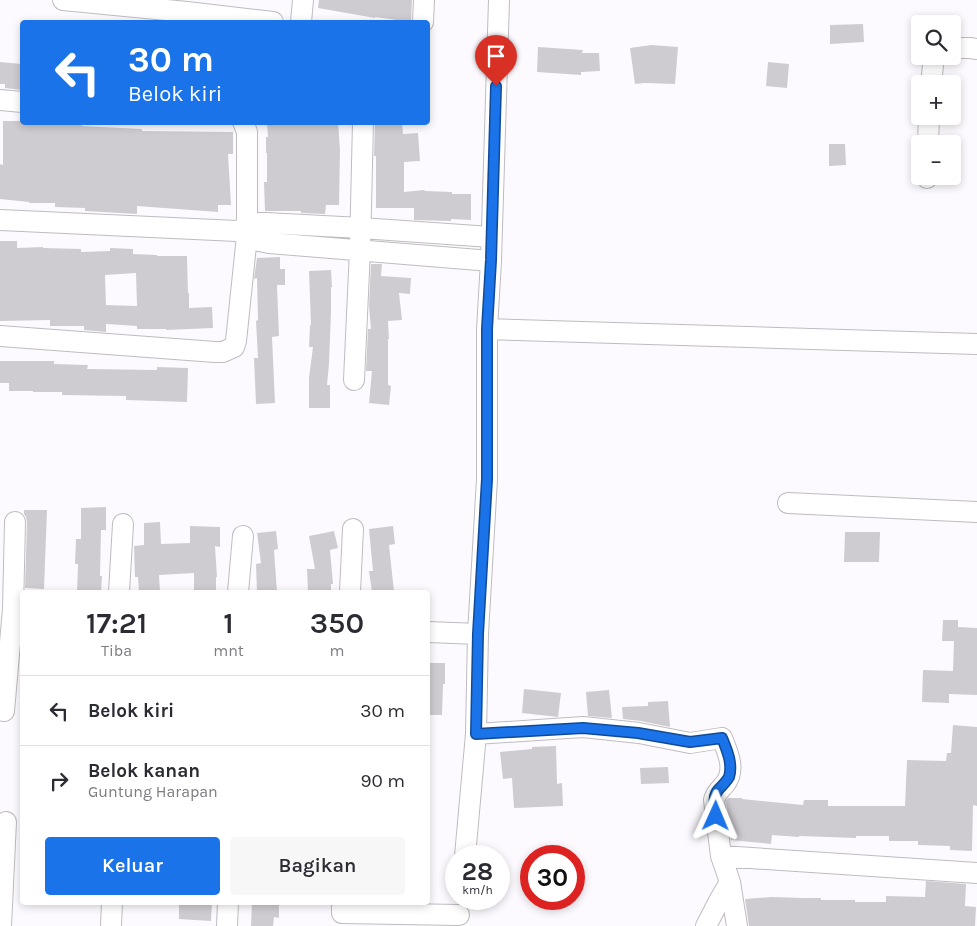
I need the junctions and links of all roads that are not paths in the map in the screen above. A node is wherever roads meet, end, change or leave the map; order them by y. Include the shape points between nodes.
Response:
1 (303, 0) edge
2 (424, 0) edge
3 (498, 0) edge
4 (74, 1) edge
5 (187, 6) edge
6 (262, 20) edge
7 (301, 20) edge
8 (423, 20) edge
9 (961, 48) edge
10 (977, 49) edge
11 (0, 100) edge
12 (20, 102) edge
13 (244, 125) edge
14 (363, 125) edge
15 (0, 220) edge
16 (360, 228) junction
17 (244, 232) junction
18 (491, 237) junction
19 (360, 250) junction
20 (491, 260) junction
21 (487, 329) junction
22 (0, 336) edge
23 (977, 344) edge
24 (354, 380) dead end
25 (788, 503) dead end
26 (977, 512) edge
27 (15, 522) dead end
28 (123, 524) dead end
29 (353, 529) dead end
30 (243, 536) dead end
31 (119, 590) edge
32 (238, 590) edge
33 (350, 590) edge
34 (12, 609) edge
35 (430, 632) edge
36 (478, 634) junction
37 (4, 711) dead end
38 (476, 734) junction
39 (6, 822) dead end
40 (466, 845) edge
41 (721, 856) junction
42 (977, 873) edge
43 (730, 882) junction
44 (112, 905) edge
45 (228, 905) edge
46 (459, 913) edge
47 (341, 914) edge
48 (1, 926) edge
49 (111, 926) edge
50 (227, 926) edge
51 (706, 926) edge
52 (738, 926) edge

1 - 7 street
2 - 8 street
3 - 18 street
4 - 5 street
5 - 6 street
9 - 10 street
11 - 12 street
13 - 17 street via 247,132
14 - 16 street
15 - 17 street
16 - 17 street via 259,223
16 - 18 street
16 - 19 street
17 - 19 street via 270,243
17 - 22 street via 236,341 231,349 215,352
18 - 20 street
19 - 20 street
19 - 24 street
20 - 21 street
21 - 23 street
21 - 36 street via 487,479
25 - 26 street
27 - 34 street
28 - 31 street
29 - 33 street
30 - 32 street
34 - 37 street
35 - 36 street
36 - 38 street
38 - 40 street
38 - 41 street via 583,728 690,742 722,738 729,755 730,771 714,800
39 - 48 street
41 - 42 street
41 - 43 street
43 - 51 street
43 - 52 street
44 - 49 street
45 - 50 street
46 - 47 street

